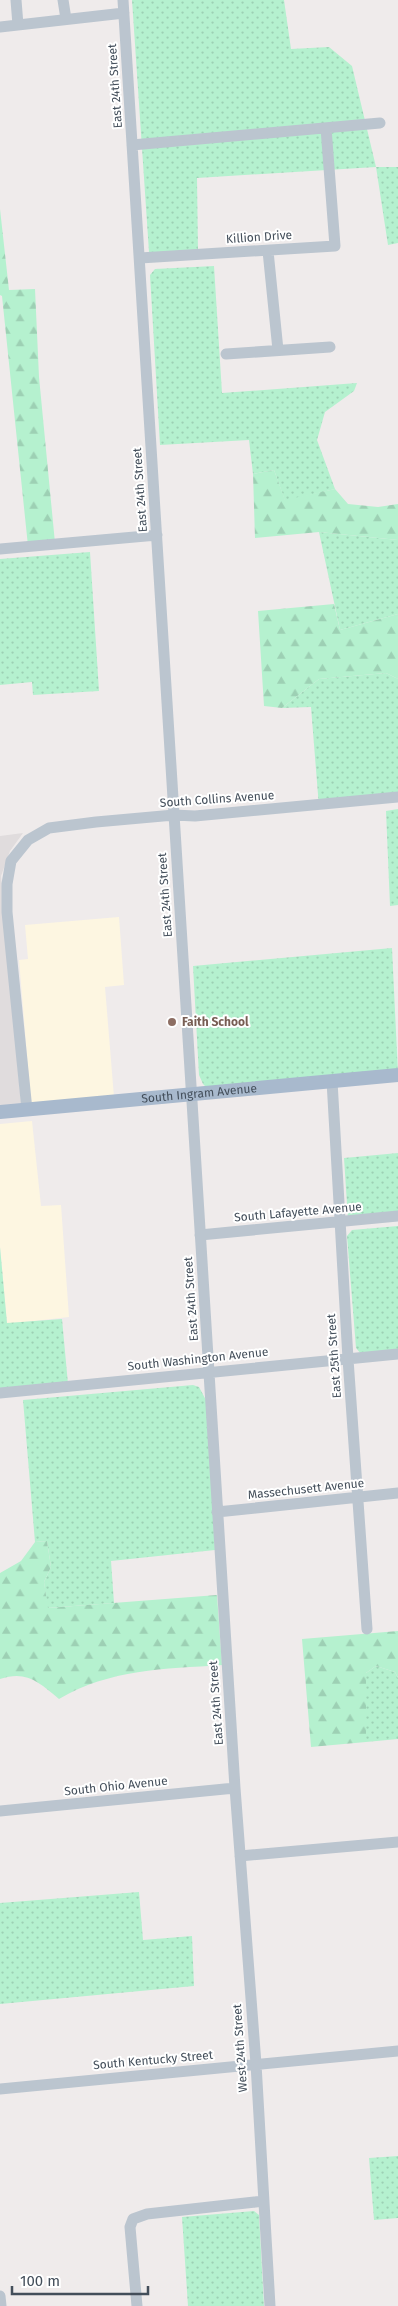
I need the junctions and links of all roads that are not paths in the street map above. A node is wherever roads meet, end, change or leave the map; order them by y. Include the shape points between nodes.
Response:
1 (16, 0) edge
2 (63, 0) edge
3 (123, 0) edge
4 (124, 13) junction
5 (66, 19) junction
6 (18, 25) junction
7 (0, 27) edge
8 (380, 123) dead end
9 (326, 128) junction
10 (132, 145) junction
11 (268, 251) junction
12 (140, 258) junction
13 (330, 347) dead end
14 (278, 350) junction
15 (226, 354) dead end
16 (157, 535) junction
17 (0, 549) edge
18 (398, 797) edge
19 (174, 815) junction
20 (398, 1075) edge
21 (332, 1081) junction
22 (192, 1094) junction
23 (27, 1110) junction
24 (0, 1112) edge
25 (398, 1216) edge
26 (340, 1222) junction
27 (200, 1235) junction
28 (398, 1354) edge
29 (348, 1359) junction
30 (209, 1372) junction
31 (0, 1393) edge
32 (398, 1493) edge
33 (357, 1497) junction
34 (218, 1512) junction
35 (367, 1629) dead end
36 (235, 1788) junction
37 (0, 1811) edge
38 (398, 1842) edge
39 (240, 1856) junction
40 (398, 2051) edge
41 (256, 2064) junction
42 (0, 2089) edge
43 (264, 2201) junction
44 (0, 2296) edge
45 (1, 2306) edge
46 (137, 2306) edge
47 (270, 2306) edge

1 - 6 street
2 - 5 street
3 - 4 street, East 24th Street
4 - 5 street
4 - 10 street, East 24th Street
5 - 6 street
6 - 7 street
8 - 9 street
9 - 10 street
9 - 11 street, Killion Drive via 335,246
10 - 12 street, East 24th Street
11 - 12 street, Killion Drive
11 - 14 street
12 - 16 street, East 24th Street
13 - 14 street
14 - 15 street
16 - 17 street
16 - 19 street, East 24th Street
18 - 19 street, South Collins Avenue via 195,816
19 - 22 street, East 24th Street
19 - 23 street, South Collins Avenue via 50,828 28,840 11,861 7,912
20 - 21 main road, South Ingram Avenue
21 - 22 main road, South Ingram Avenue
21 - 26 street, East 25th Street
22 - 23 main road, South Ingram Avenue
22 - 27 street, East 24th Street
23 - 24 main road, South Ingram Avenue
25 - 26 street, South Lafayette Avenue
26 - 27 street, South Lafayette Avenue
26 - 29 street, East 25th Street
27 - 30 street, East 24th Street
28 - 29 street, South Washington Avenue
29 - 30 street, South Washington Avenue
29 - 33 street, East 25th Street
30 - 31 street, South Washington Avenue
30 - 34 street, East 24th Street
32 - 33 street, Massechusett Avenue
33 - 34 street, Massechusett Avenue
33 - 35 street, East 25th Street
34 - 36 street, East 24th Street
36 - 37 street, South Ohio Avenue
36 - 39 street, West 24th Street
38 - 39 street
39 - 41 street, West 24th Street
40 - 41 street, South Kentucky Street
41 - 42 street, South Kentucky Street
41 - 43 street, West 24th Street
43 - 46 street via 133,2219 130,2227
43 - 47 street, West 24th Street
44 - 45 street

